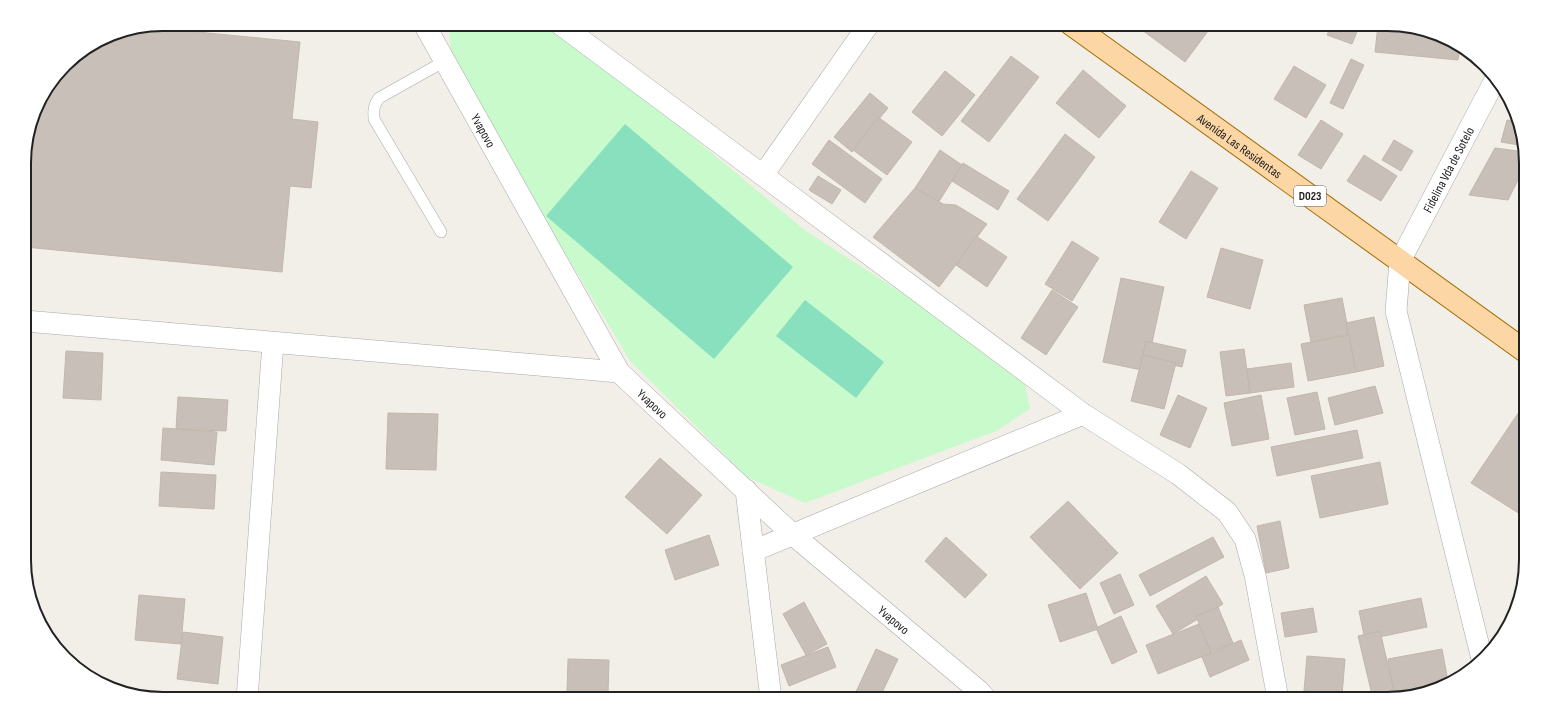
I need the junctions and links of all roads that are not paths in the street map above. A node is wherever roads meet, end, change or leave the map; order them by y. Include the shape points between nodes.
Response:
1 (428, 31) edge
2 (569, 31) edge
3 (864, 31) edge
4 (1081, 31) edge
5 (445, 61) junction
6 (1493, 84) edge
7 (763, 175) junction
8 (441, 232) dead end
9 (1400, 261) junction
10 (31, 322) edge
11 (272, 343) junction
12 (1519, 347) edge
13 (619, 372) junction
14 (1083, 414) junction
15 (746, 490) junction
16 (792, 534) junction
17 (753, 551) junction
18 (1480, 653) edge
19 (247, 692) edge
20 (770, 692) edge
21 (978, 692) edge
22 (1277, 692) edge

1 - 5 street, Yvapovo
2 - 7 street
3 - 7 street
4 - 9 main road, Avenida Las Residentas / D023
5 - 8 lane via 379,98 373,112 374,119
5 - 13 street, Yvapovo
6 - 9 street, Fidelina Vda de Sotelo
7 - 14 street
9 - 12 main road, Avenida Las Residentas / D023
9 - 18 street via 1396,311
10 - 11 street
11 - 13 street
11 - 19 street
13 - 15 street, Yvapovo
14 - 16 street
14 - 22 street via 1184,479 1227,512 1245,539 1255,575
15 - 16 street, Yvapovo
15 - 17 street
16 - 17 street
16 - 21 street, Yvapovo
17 - 20 street

